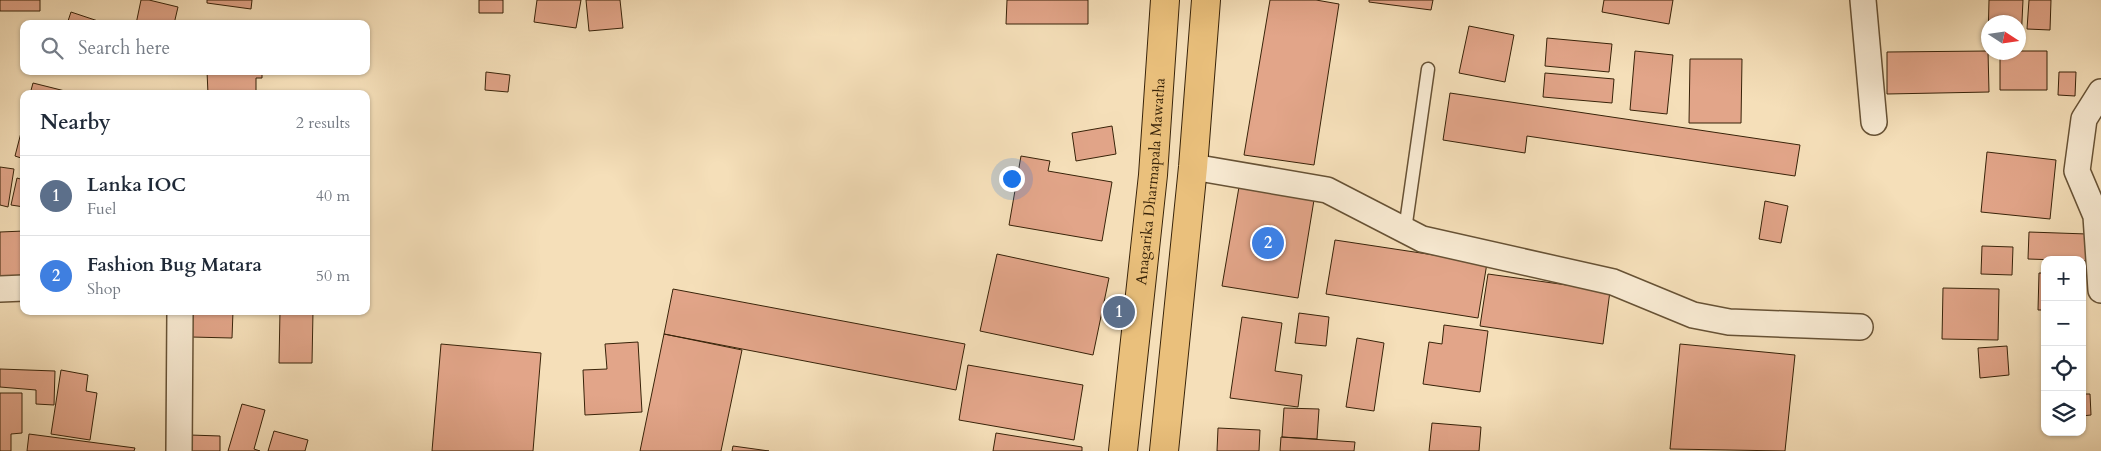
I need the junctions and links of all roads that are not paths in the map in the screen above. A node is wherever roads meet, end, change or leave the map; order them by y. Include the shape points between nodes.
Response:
1 (1165, 0) edge
2 (1206, 0) edge
3 (1863, 0) edge
4 (1428, 69) dead end
5 (2101, 92) edge
6 (1874, 122) dead end
7 (1193, 167) junction
8 (1405, 230) junction
9 (20, 288) edge
10 (0, 289) edge
11 (2101, 290) edge
12 (180, 315) edge
13 (1860, 327) dead end
14 (178, 451) edge
15 (1123, 451) edge
16 (1164, 451) edge

1 - 15 highway, Anagarika Dharmapala Mawatha via 1153,175
2 - 7 highway
3 - 6 street
4 - 8 lane
5 - 11 street via 2084,119 2077,172 2096,216
7 - 8 street via 1327,190
7 - 16 highway
8 - 13 street via 1422,238 1613,282 1693,315 1729,322
9 - 10 street
12 - 14 street

